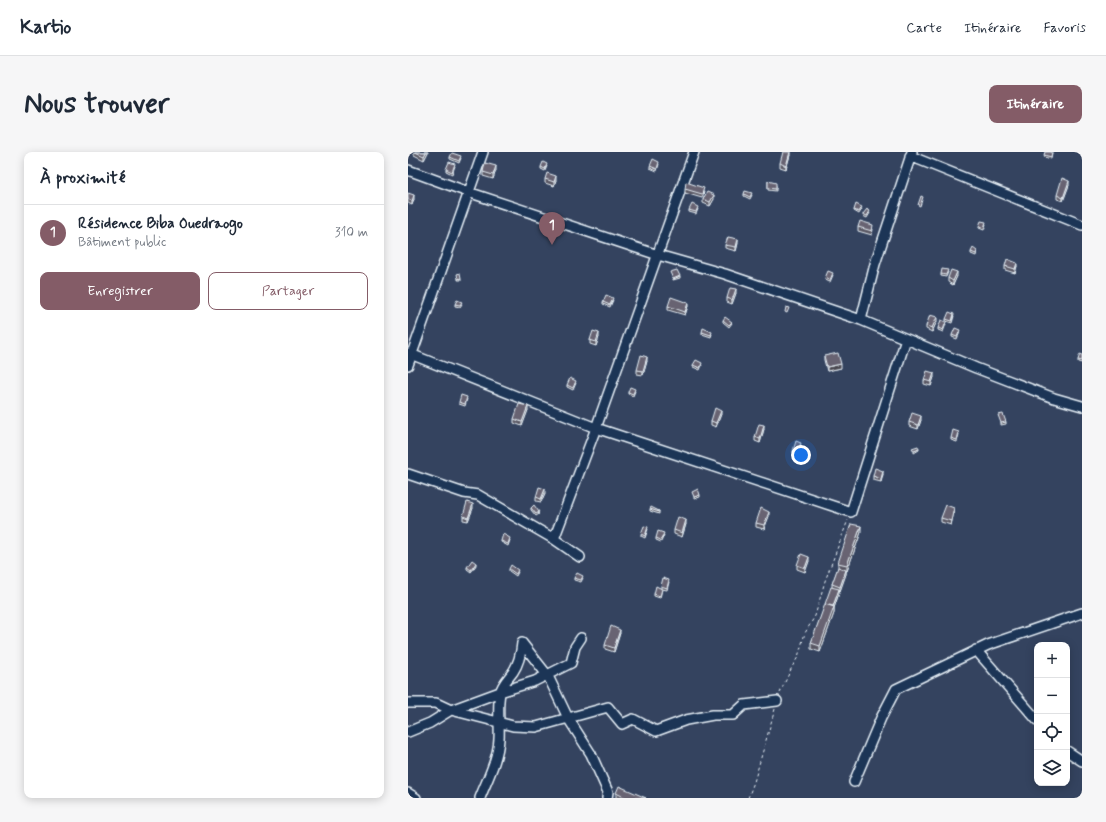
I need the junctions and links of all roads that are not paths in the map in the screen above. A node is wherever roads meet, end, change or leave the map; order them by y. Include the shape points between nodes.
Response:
1 (482, 152) edge
2 (694, 152) edge
3 (911, 154) edge
4 (408, 170) edge
5 (468, 192) junction
6 (1082, 225) edge
7 (658, 255) junction
8 (860, 320) junction
9 (906, 339) junction
10 (410, 354) edge
11 (408, 365) edge
12 (1082, 406) edge
13 (596, 428) junction
14 (408, 474) edge
15 (554, 539) junction
16 (580, 557) dead end
17 (1082, 613) edge
18 (581, 638) dead end
19 (976, 650) junction
20 (548, 676) junction
21 (500, 692) junction
22 (777, 702) road end
23 (408, 703) edge
24 (451, 710) junction
25 (1034, 717) edge
26 (568, 718) junction
27 (498, 722) junction
28 (408, 732) edge
29 (1070, 753) edge
30 (1082, 761) edge
31 (854, 782) dead end
32 (408, 793) edge
33 (416, 798) edge
34 (480, 798) edge
35 (607, 798) edge

1 - 5 street
2 - 7 street
3 - 6 street
3 - 8 street via 875,264
4 - 5 street
5 - 7 street
5 - 10 street
7 - 8 street via 725,274
7 - 13 street
8 - 9 street
9 - 12 street via 1039,392
9 - 13 street via 850,512
10 - 11 street
10 - 13 street
13 - 15 street
14 - 15 street via 464,493 478,495
15 - 16 street
17 - 19 street
18 - 20 street via 575,647 571,663
19 - 25 street
19 - 31 street via 896,689
20 - 21 street
20 - 21 street via 522,643 518,664 503,683
20 - 26 street
21 - 24 street
21 - 27 street
22 - 26 street via 744,705 733,715 713,715 686,720 656,731 632,719 622,724 608,706
23 - 24 street via 436,703
24 - 27 street
24 - 28 street via 430,723
26 - 27 street via 536,727 513,726
26 - 35 street via 591,754 608,792
27 - 34 street via 497,750
29 - 30 street
32 - 33 street

